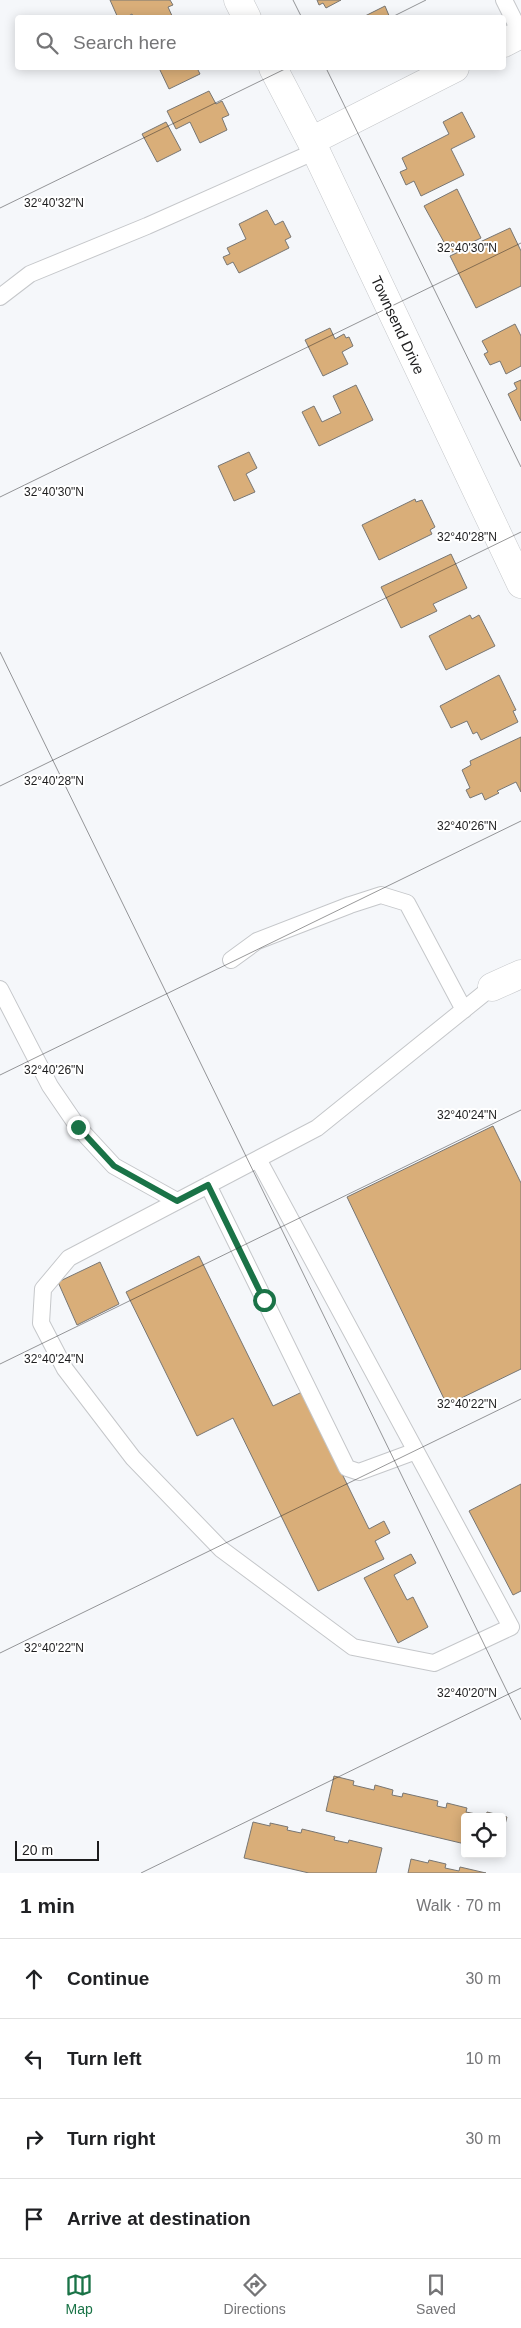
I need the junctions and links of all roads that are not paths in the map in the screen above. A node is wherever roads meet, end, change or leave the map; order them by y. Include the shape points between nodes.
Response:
1 (238, 0) edge
2 (504, 0) edge
3 (246, 15) edge
4 (521, 34) edge
5 (506, 42) edge
6 (274, 70) edge
7 (451, 70) edge
8 (313, 146) junction
9 (0, 298) edge
10 (521, 584) edge
11 (231, 960) dead end
12 (521, 974) edge
13 (492, 987) joint
14 (0, 989) edge
15 (464, 1010) junction
16 (258, 1158) junction
17 (208, 1185) junction
18 (177, 1201) junction
19 (416, 1451) junction

1 - 3 street
2 - 4 lane
4 - 5 street
6 - 8 street, Townsend Drive
7 - 8 street
8 - 9 lane via 147,226 30,274
8 - 10 street, Townsend Drive
11 - 15 lane via 257,942 380,895 406,903
12 - 13 street
13 - 15 lane
14 - 18 lane via 50,1086 78,1127 114,1166
15 - 16 lane via 317,1128
16 - 17 lane
16 - 19 lane
17 - 18 lane
17 - 19 lane via 347,1468 359,1472
18 - 19 lane via 69,1258 43,1289 41,1323 65,1368 133,1458 221,1549 353,1647 434,1663 511,1627

